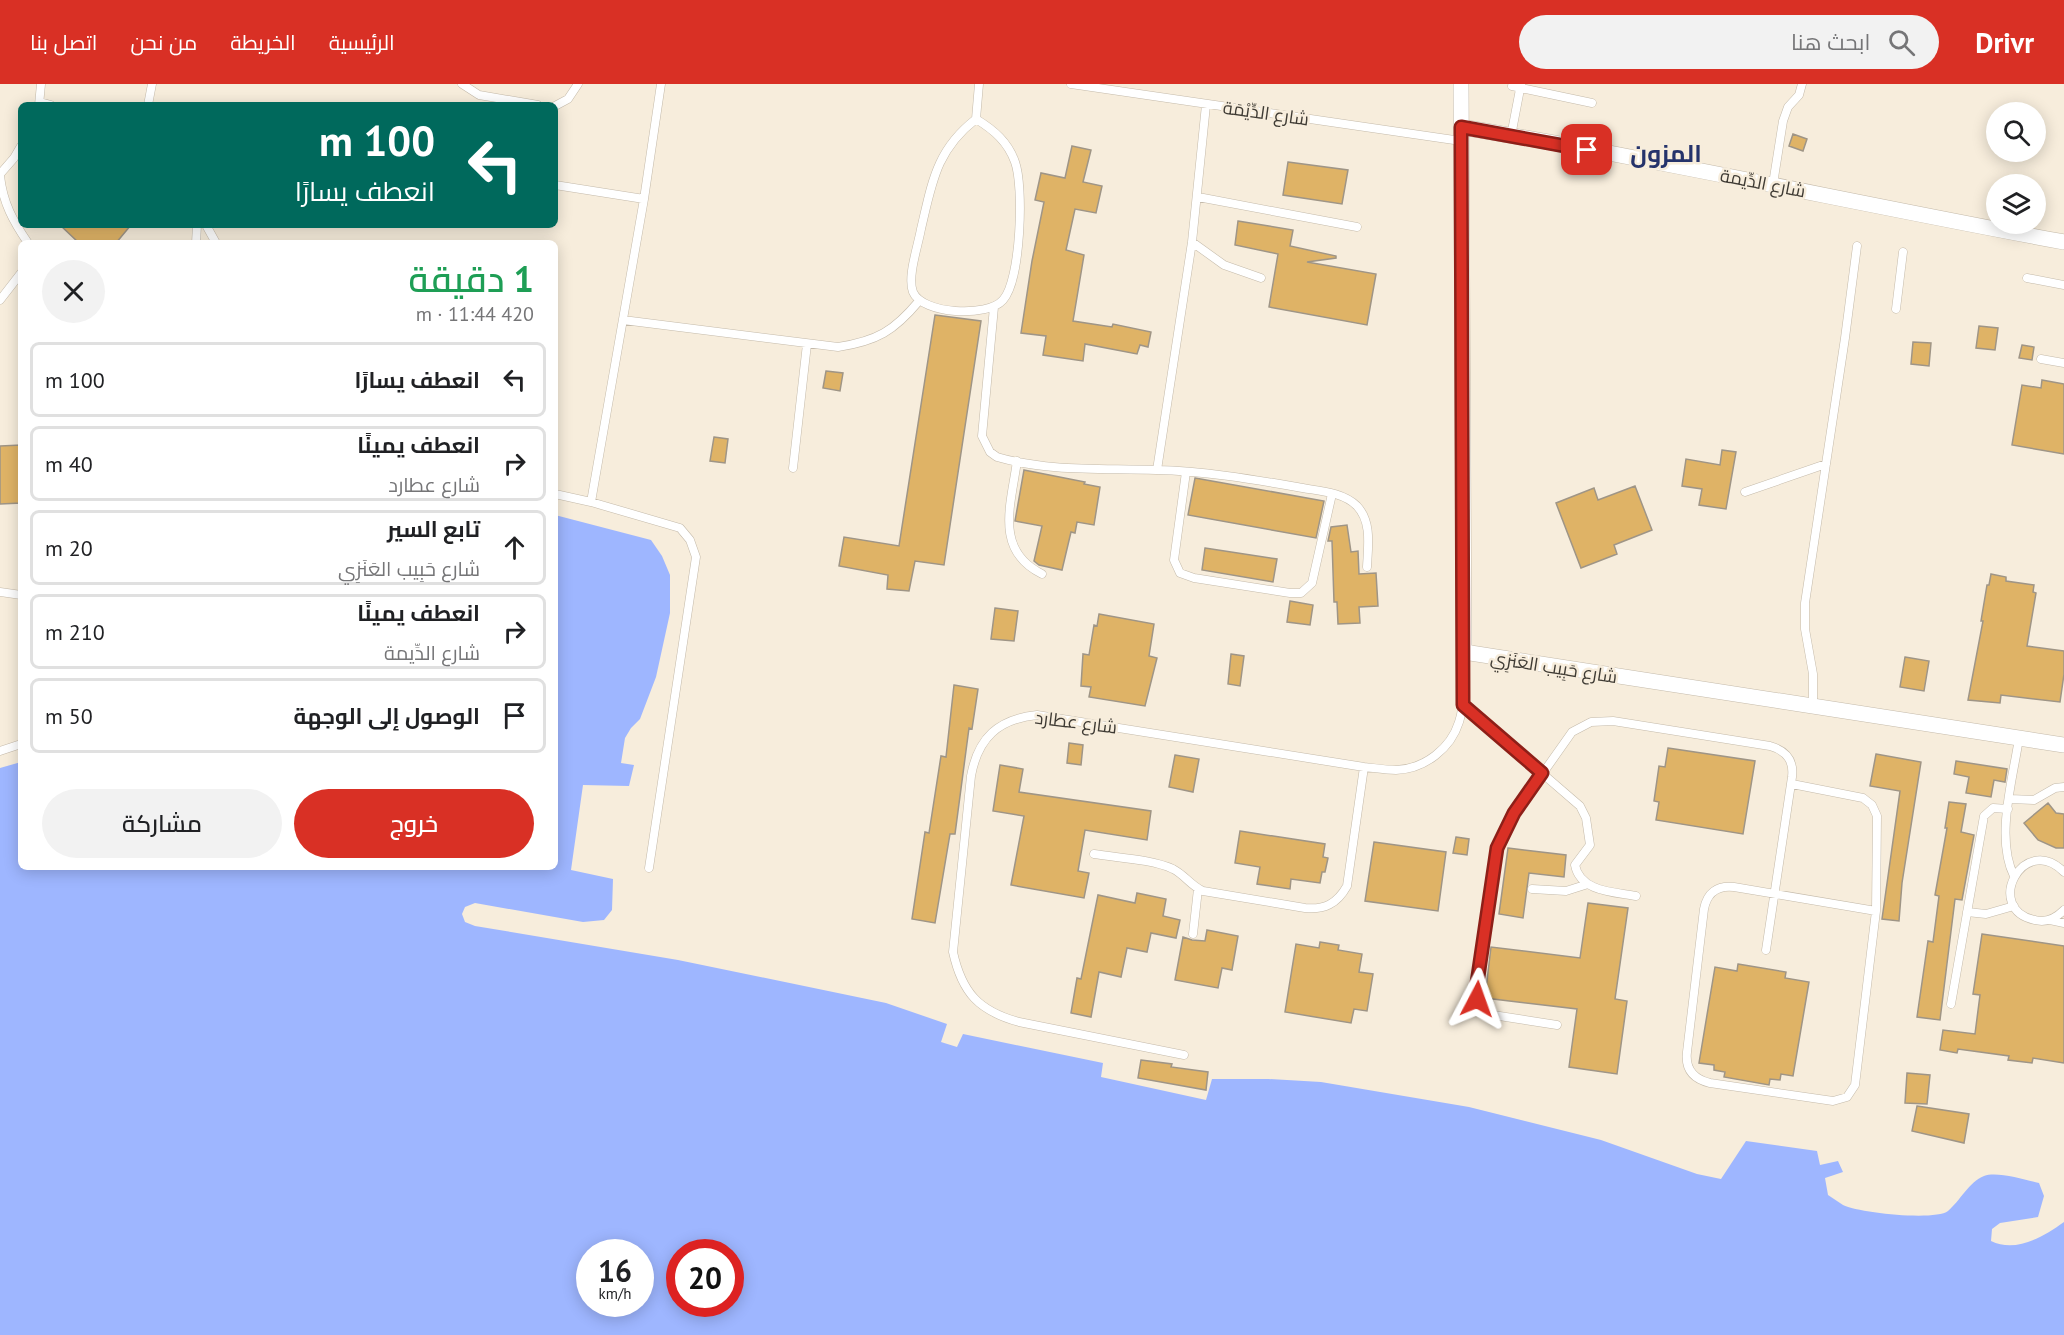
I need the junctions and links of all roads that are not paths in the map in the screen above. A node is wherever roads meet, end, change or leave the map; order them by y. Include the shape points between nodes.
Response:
1 (41, 84) edge
2 (152, 84) edge
3 (462, 84) edge
4 (578, 84) edge
5 (661, 84) edge
6 (979, 84) edge
7 (1071, 84) edge
8 (1461, 84) edge
9 (1802, 84) edge
10 (1518, 86) edge
11 (39, 102) edge
12 (149, 102) edge
13 (520, 102) edge
14 (558, 104) edge
15 (1592, 104) dead end
16 (1206, 105) junction
17 (976, 119) junction
18 (1461, 134) junction
19 (1511, 137) junction
20 (18, 151) edge
21 (0, 175) edge
22 (1773, 184) junction
23 (558, 185) edge
24 (1198, 197) junction
25 (644, 199) junction
26 (1357, 227) dead end
27 (26, 240) edge
28 (1192, 242) junction
29 (2064, 242) edge
30 (1857, 246) dead end
31 (1903, 252) dead end
32 (18, 277) edge
33 (1262, 278) dead end
34 (2027, 278) dead end
35 (2064, 285) edge
36 (0, 300) edge
37 (919, 301) junction
38 (994, 307) junction
39 (1896, 309) dead end
40 (623, 320) junction
41 (807, 344) junction
42 (2041, 359) dead end
43 (2064, 363) edge
44 (1017, 461) junction
45 (1826, 464) junction
46 (793, 468) dead end
47 (1157, 470) junction
48 (1186, 472) junction
49 (1745, 492) dead end
50 (1332, 494) junction
51 (558, 495) edge
52 (591, 502) junction
53 (1367, 567) dead end
54 (1042, 574) dead end
55 (0, 592) edge
56 (18, 595) edge
57 (1464, 652) junction
58 (1463, 705) junction
59 (1813, 707) junction
60 (2019, 738) junction
61 (18, 745) edge
62 (2064, 745) edge
63 (0, 751) edge
64 (1364, 767) junction
65 (1542, 773) junction
66 (1792, 784) junction
67 (2064, 787) edge
68 (2010, 799) junction
69 (2008, 809) junction
70 (1094, 854) dead end
71 (649, 868) dead end
72 (2064, 872) edge
73 (2014, 876) junction
74 (1588, 884) junction
75 (1198, 889) junction
76 (1532, 889) dead end
77 (1774, 893) junction
78 (1636, 896) dead end
79 (2014, 906) junction
80 (2064, 910) edge
81 (1876, 911) junction
82 (1967, 912) junction
83 (2050, 920) junction
84 (2064, 923) edge
85 (1193, 934) dead end
86 (1766, 950) dead end
87 (1951, 1004) dead end
88 (1557, 1025) dead end
89 (1184, 1055) dead end

1 - 11 lane
2 - 12 lane
3 - 13 lane via 479,95
4 - 14 lane via 568,99
5 - 25 lane
6 - 17 lane
7 - 16 lane, شارع الدِّيْمَة
8 - 18 street
9 - 22 lane via 1783,121
10 - 15 lane
10 - 19 lane
16 - 18 lane, شارع الدِّيْمَة
16 - 24 lane
17 - 37 lane via 951,142 935,171 912,275
17 - 38 lane via 1005,143 1019,177 1019,237 1013,276 1004,300
18 - 19 street, شارع الدِّيمة
18 - 57 street
19 - 22 street, شارع الدِّيمة
20 - 21 lane
21 - 27 lane via 6,206
22 - 29 street, شارع الدِّيمة
23 - 25 lane
24 - 26 lane
24 - 28 lane
25 - 40 lane
28 - 33 lane via 1224,265
28 - 47 lane
30 - 45 lane
31 - 39 lane
32 - 36 lane
34 - 35 lane
37 - 38 lane via 965,312
37 - 41 lane via 884,334 862,343 838,347
38 - 44 lane via 982,436 990,452
40 - 41 lane
40 - 52 lane
41 - 46 lane
42 - 43 lane
44 - 47 lane via 1090,469
44 - 54 lane via 1008,526 1010,538 1022,560
45 - 49 lane
45 - 59 lane via 1804,609 1813,674
47 - 48 lane
48 - 50 lane
48 - 50 lane via 1174,560 1180,573 1290,593 1301,593 1312,583
50 - 53 lane via 1348,499 1365,519
51 - 52 lane
52 - 71 lane via 680,528 696,557
55 - 56 lane
57 - 58 lane, شارع عطارد
57 - 59 street, شارع حَبِيب العَنَزِي
58 - 64 lane, شارع عطارد via 1452,737 1429,760 1397,770
58 - 65 lane
59 - 60 street, شارع حَبِيب العَنَزِي
60 - 62 street, شارع حَبِيب العَنَزِي
60 - 68 lane
61 - 63 lane
64 - 75 lane via 1349,878 1337,900 1321,908 1305,908
64 - 89 lane, شارع عطارد via 1037,715 1006,722 982,744 971,776 953,952 968,991 999,1016
65 - 66 lane via 1572,732 1581,725 1602,720 1778,748 1792,763
65 - 74 lane via 1576,801 1583,812 1590,845 1575,865
65 - 88 lane via 1514,813 1497,848 1476,991 1480,1006 1493,1015
66 - 77 lane
66 - 81 lane via 1857,796 1872,805 1877,822
67 - 68 lane via 2034,800
68 - 69 lane
69 - 73 lane via 2004,843
69 - 82 lane via 1993,808 1984,816
70 - 75 lane via 1166,867 1185,876
72 - 73 lane via 2055,864 2037,860 2019,868
73 - 79 lane via 2010,886
74 - 76 lane via 1566,891
74 - 78 lane
75 - 85 lane
77 - 81 lane
77 - 81 lane via 1726,886 1713,891 1705,902 1686,1060 1701,1081 1833,1101 1847,1097 1856,1078
77 - 86 lane
79 - 82 lane via 1986,914
79 - 83 lane via 2029,919
80 - 83 lane
82 - 87 lane
83 - 84 lane

